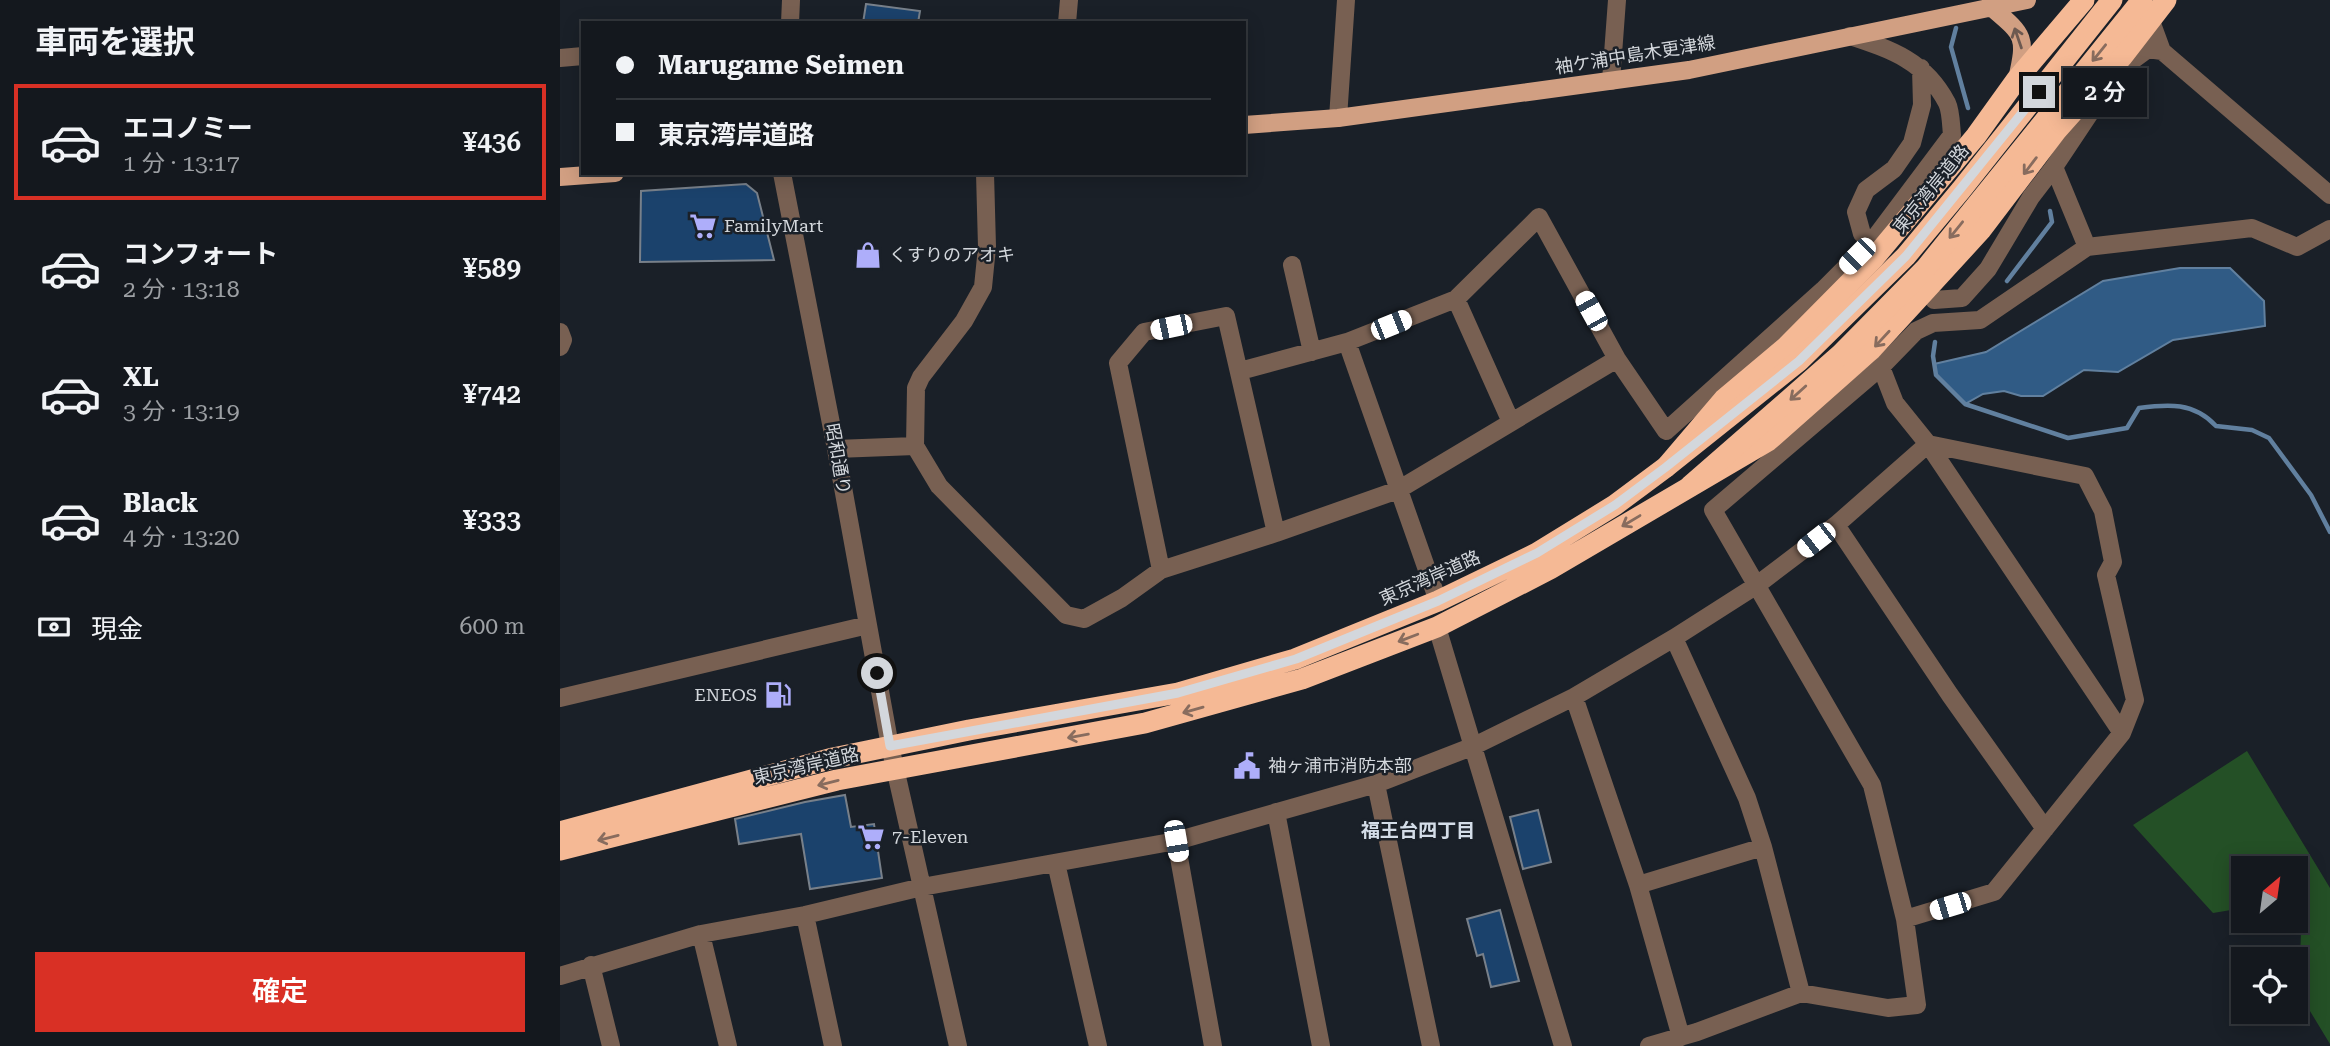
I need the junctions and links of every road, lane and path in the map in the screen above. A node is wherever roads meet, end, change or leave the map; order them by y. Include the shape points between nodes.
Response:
1 (792, 0) edge
2 (1069, 0) edge
3 (1346, 0) edge
4 (1617, 0) edge
5 (2027, 0) edge
6 (2084, 0) edge
7 (2112, 0) edge
8 (2139, 0) edge
9 (2166, 0) edge
10 (1980, 6) edge
11 (790, 21) edge
12 (1068, 21) edge
13 (2151, 21) junction
14 (1850, 36) junction
15 (2162, 51) junction
16 (581, 56) edge
17 (560, 58) edge
18 (1921, 68) junction
19 (2017, 79) junction
20 (1611, 81) junction
21 (1338, 118) junction
22 (1246, 125) edge
23 (2054, 167) junction
24 (588, 175) edge
25 (782, 175) edge
26 (985, 175) edge
27 (560, 177) edge
28 (2330, 195) edge
29 (2330, 229) edge
30 (1862, 234) dead end
31 (2087, 247) junction
32 (1292, 265) dead end
33 (1456, 299) junction
34 (1934, 300) dead end
35 (560, 332) edge
36 (1347, 342) junction
37 (560, 347) edge
38 (1312, 352) junction
39 (1617, 359) junction
40 (1881, 367) junction
41 (1240, 371) junction
42 (1511, 422) junction
43 (1928, 444) junction
44 (915, 446) junction
45 (836, 449) junction
46 (1666, 467) junction
47 (1690, 486) junction
48 (1398, 490) junction
49 (1836, 525) junction
50 (1276, 533) junction
51 (1161, 570) junction
52 (1757, 585) junction
53 (1438, 601) junction
54 (867, 625) junction
55 (1437, 627) junction
56 (1674, 638) junction
57 (1574, 697) junction
58 (560, 698) edge
59 (2122, 733) junction
60 (890, 746) junction
61 (1474, 746) junction
62 (895, 768) junction
63 (1376, 784) junction
64 (1276, 813) junction
65 (2045, 829) junction
66 (560, 832) edge
67 (1176, 841) junction
68 (1763, 847) junction
69 (560, 850) edge
70 (1056, 863) junction
71 (1638, 885) junction
72 (922, 887) junction
73 (805, 915) junction
74 (1905, 919) junction
75 (701, 934) junction
76 (591, 965) junction
77 (560, 976) edge
78 (1801, 993) junction
79 (1681, 1037) junction
80 (611, 1046) edge
81 (728, 1046) edge
82 (832, 1046) edge
83 (958, 1046) edge
84 (1098, 1046) edge
85 (1213, 1046) edge
86 (1321, 1046) edge
87 (1431, 1046) edge
88 (1563, 1046) edge
89 (1649, 1046) edge

1 - 11 street
2 - 12 street
3 - 21 street
4 - 20 street
5 - 10 main road, 袖ケ浦中島木更津線
6 - 19 highway
7 - 46 highway, 東京湾岸道路, bridge via 1906,256 1799,361
8 - 13 street
8 -> 47 highway, 東京湾岸道路, bridge via 1925,269 1841,354
9 - 13 highway
10 - 14 main road, 袖ケ浦中島木更津線
19 -> 10 main road via 2023,52 2018,30
13 - 15 street
13 -> 47 highway via 2057,130 1981,230 1871,350 1768,441
14 - 18 street via 1889,49
14 - 20 main road, 袖ケ浦中島木更津線 via 1689,70
15 - 23 street via 2148,49 2133,60
15 - 28 street
16 - 17 street
18 - 30 street via 1922,106 1912,143 1894,169 1866,190 1856,212
18 - 39 street via 1948,105 1952,135 1874,239 1823,290 1666,432
19 - 46 highway via 1976,136 1874,258 1787,346 1724,399
20 - 21 main road, 袖ケ浦中島木更津線
21 - 22 main road, 袖ケ浦中島木更津線
23 - 31 street
23 - 34 street via 1989,269 1971,289 1962,298
24 - 27 main road
25 - 45 street, 昭和通り
26 - 44 street via 984,287 916,388
29 - 31 street via 2297,247 2252,228
31 - 40 street via 1980,320 1933,323 1916,331
32 - 38 street
33 - 36 street
33 - 39 street via 1539,217
33 - 42 street
35 - 37 street
36 - 38 street
36 - 48 street
38 - 41 street
39 - 42 street
40 - 43 street via 1895,403
40 - 52 street via 1713,510
41 - 50 street
41 - 51 street via 1226,316 1144,332 1118,363
42 - 48 street
43 - 49 street
43 - 59 street
43 - 59 street via 2085,476 2104,511 2113,562 2106,575 2135,700
44 - 45 street
44 - 51 street via 939,486 1066,615 1084,619
45 - 54 street, 昭和通り
46 - 53 highway, 東京湾岸道路 via 1537,553
47 -> 55 highway, 東京湾岸道路 via 1550,569
48 - 50 street
48 - 53 street
49 - 52 street
49 - 65 street
50 - 51 street
52 - 56 street
52 - 74 street via 1872,785
53 - 60 highway, 東京湾岸道路 via 1296,659 1178,693
54 - 58 street
54 - 60 street, 昭和通り
55 - 61 street
55 -> 62 highway, 東京湾岸道路 via 1302,679 1145,723
56 - 57 street
56 - 68 street via 1747,798
57 - 61 street
57 - 71 street
59 - 65 street
60 - 62 street, 昭和通り
60 - 66 highway, 東京湾岸道路
61 - 63 street
61 - 88 street
62 -> 69 highway, 東京湾岸道路
62 - 72 street
63 - 64 street
63 - 87 street
64 - 67 street
64 - 86 street
65 - 74 street via 1994,892
67 - 70 street
67 - 85 street
68 - 71 street
68 - 78 street
70 - 72 street
70 - 84 street
71 - 79 street
72 - 73 street
72 - 83 street
73 - 75 street
73 - 82 street
74 - 78 street via 1916,1005 1888,1008
75 - 76 street
75 - 81 street
76 - 77 street
76 - 80 street
78 - 79 street
79 - 89 street

